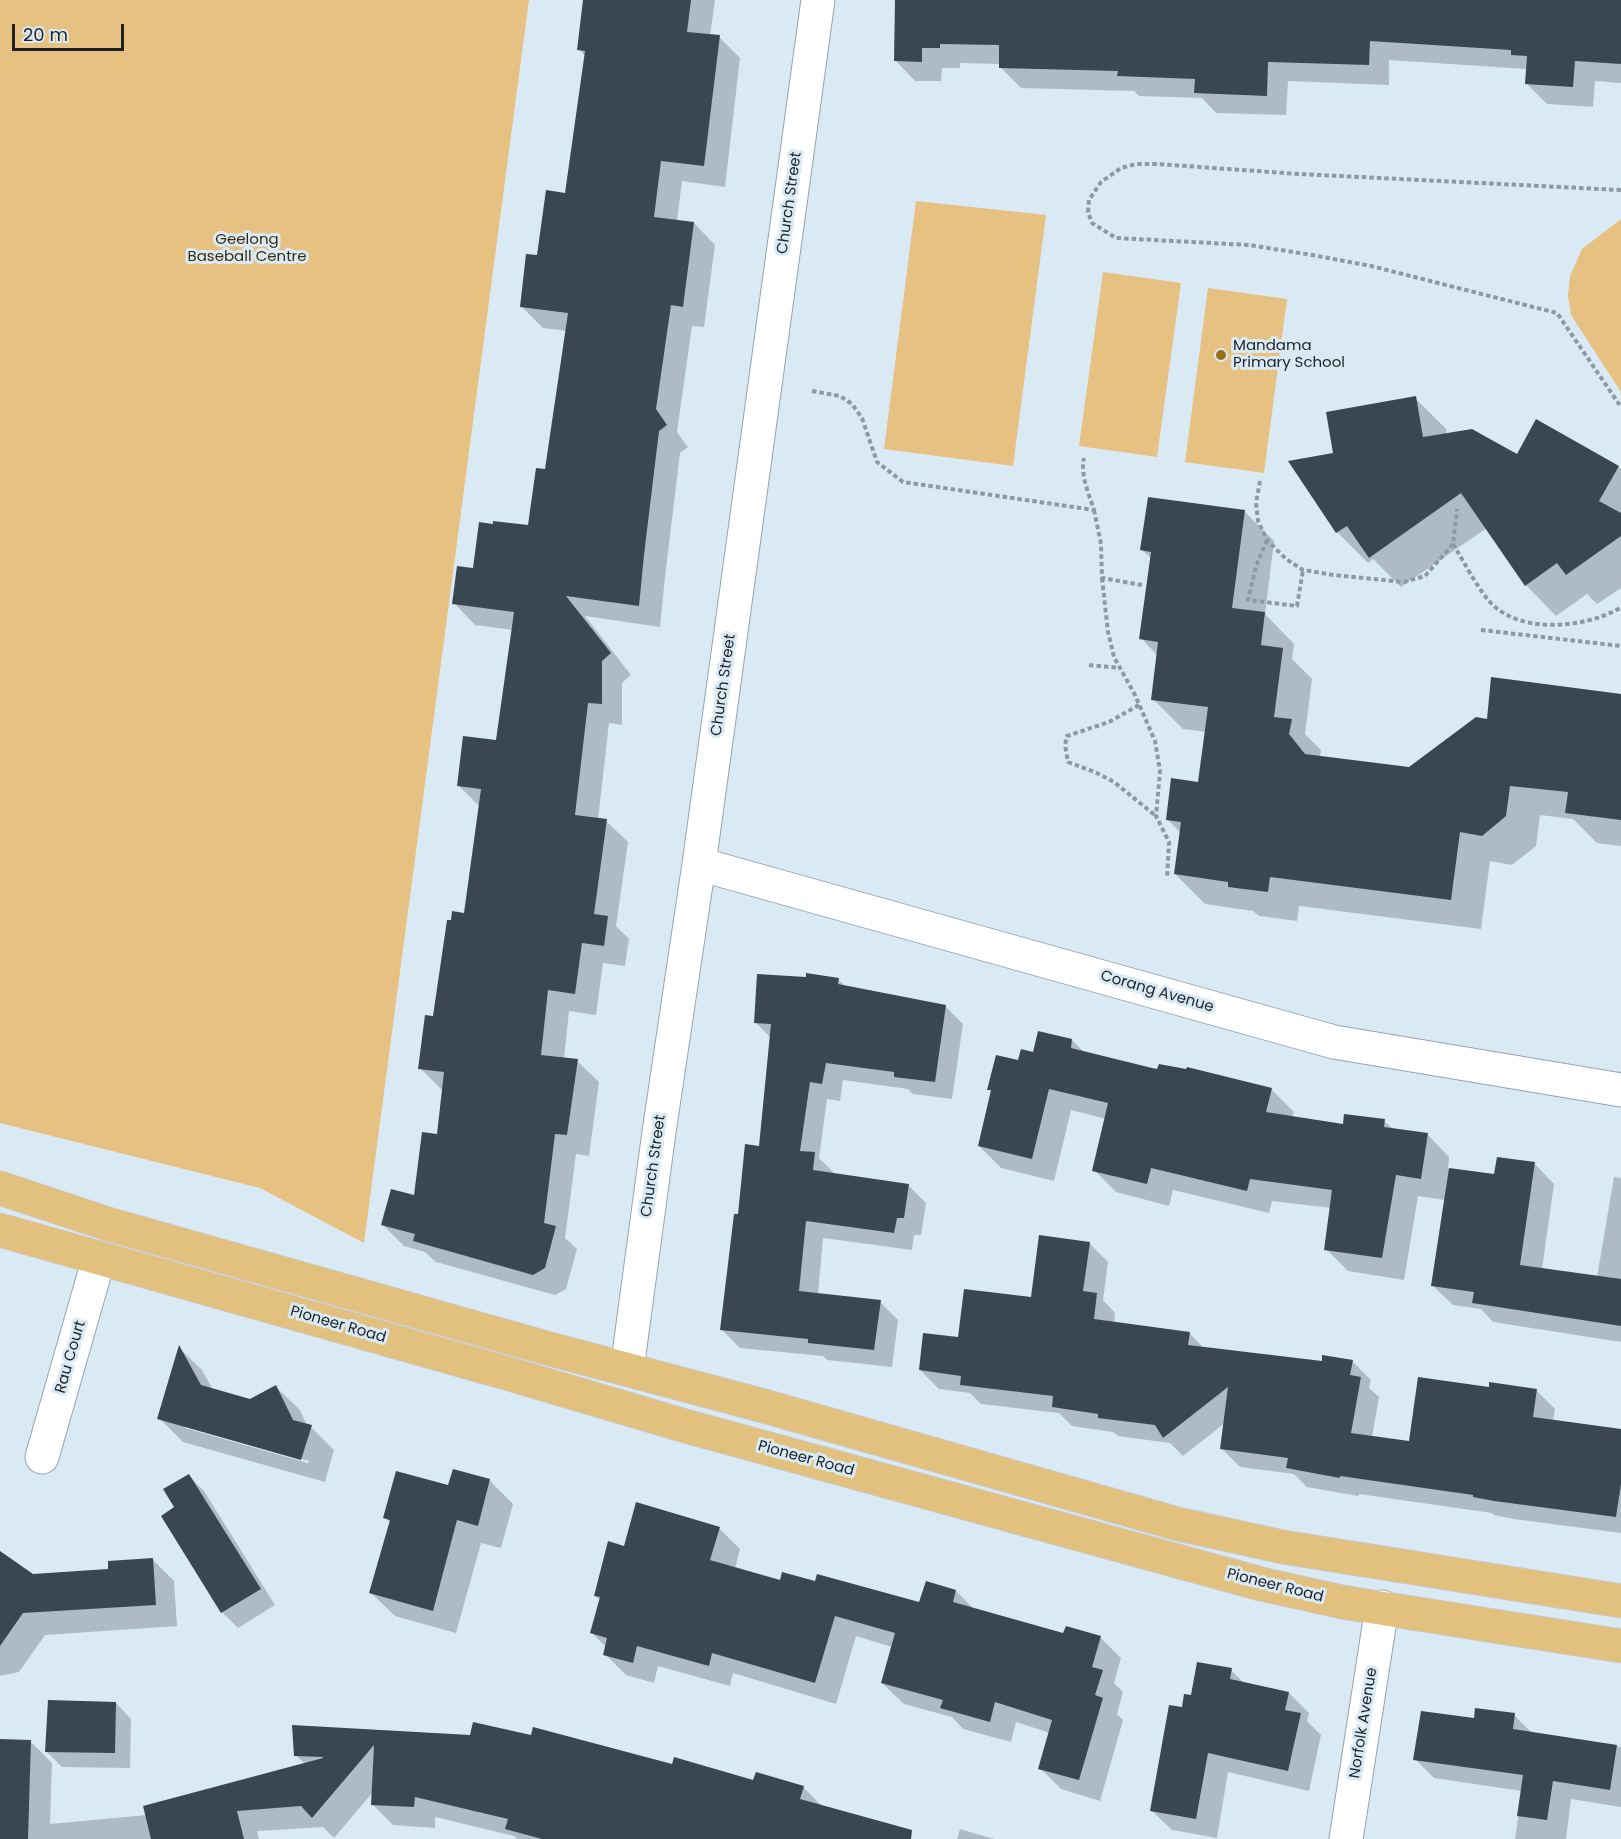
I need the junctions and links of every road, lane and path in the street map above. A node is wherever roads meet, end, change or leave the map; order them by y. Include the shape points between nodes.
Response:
1 (818, 0) edge
2 (1621, 190) edge
3 (812, 391) dead end
4 (1621, 407) edge
5 (1084, 458) dead end
6 (1260, 481) dead end
7 (1457, 509) dead end
8 (1094, 510) junction
9 (1267, 540) junction
10 (1453, 544) junction
11 (1303, 570) junction
12 (1102, 578) junction
13 (1142, 585) dead end
14 (1621, 608) edge
15 (1481, 630) dead end
16 (1621, 646) edge
17 (1089, 665) dead end
18 (1120, 668) junction
19 (1139, 705) junction
20 (1156, 816) junction
21 (699, 864) junction
22 (1167, 878) dead end
23 (1621, 1090) edge
24 (0, 1188) edge
25 (108, 1224) junction
26 (0, 1230) edge
27 (99, 1258) junction
28 (627, 1369) junction
29 (622, 1407) junction
30 (42, 1457) dead end
31 (1388, 1564) junction
32 (1621, 1601) edge
33 (1382, 1607) junction
34 (1621, 1646) edge
35 (1346, 1839) edge

1 - 21 street, Church Street
2 - 4 path via 1136,164 1121,168 1101,182 1089,200 1088,212 1092,223 1116,238 1249,244 1395,272 1557,313
3 - 8 path via 840,396 852,404 862,418 877,462 903,482
5 - 8 path via 1085,481
6 - 9 path via 1258,521
7 - 10 path
8 - 12 path via 1100,535
9 - 11 path
9 - 11 path via 1248,600 1297,606
10 - 11 path via 1425,576 1404,582
10 - 14 path via 1492,605 1506,615 1550,625 1600,617
12 - 13 path
12 - 18 path via 1107,632
15 - 16 path
17 - 18 path
18 - 19 path
19 - 20 path via 1158,755
19 - 20 path via 1110,722 1067,736 1065,755 1068,762 1114,782
20 - 22 path via 1169,842
21 - 23 street, Corang Avenue via 1334,1042
21 - 28 street, Church Street
24 - 25 main road
25 - 27 main road
25 - 28 main road
26 - 27 main road, Pioneer Road
27 - 29 main road, Pioneer Road
27 - 30 street, Rau Court
28 - 29 main road
28 - 31 main road via 1178,1524 1272,1545
29 - 33 main road, Pioneer Road via 1261,1584
31 - 32 main road
31 - 33 main road
33 - 34 main road, Pioneer Road
33 - 35 street, Norfolk Avenue

